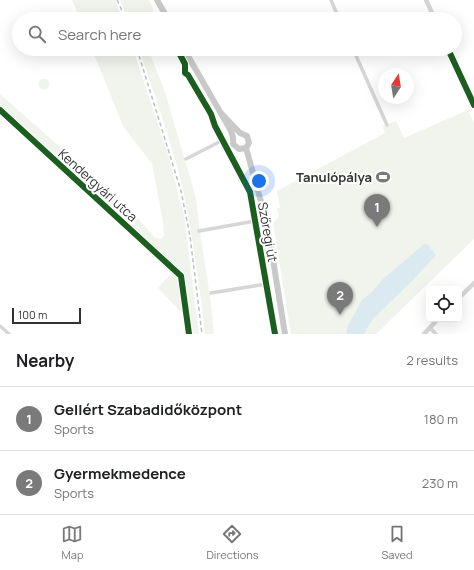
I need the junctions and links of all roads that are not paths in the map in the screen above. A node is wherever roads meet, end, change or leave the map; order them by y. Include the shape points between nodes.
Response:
1 (157, 0) edge
2 (331, 0) edge
3 (426, 0) edge
4 (164, 12) edge
5 (336, 12) edge
6 (431, 12) edge
7 (188, 56) edge
8 (356, 56) edge
9 (451, 56) edge
10 (474, 105) edge
11 (0, 110) edge
12 (221, 113) junction
13 (387, 125) dead end
14 (240, 133) junction
15 (233, 137) junction
16 (244, 149) junction
17 (186, 159) dead end
18 (255, 222) junction
19 (199, 231) dead end
20 (474, 283) edge
21 (266, 284) junction
22 (211, 293) dead end
23 (462, 295) edge
24 (435, 322) edge
25 (0, 326) edge
26 (430, 328) junction
27 (9, 334) edge
28 (188, 334) edge
29 (275, 334) edge
30 (285, 334) edge
31 (424, 334) edge
32 (436, 334) edge

1 - 4 main road
2 - 5 street
3 - 6 street
7 - 12 main road, Szőregi út
8 - 13 street
9 - 10 street
11 - 28 street, Kendergyári utca via 181,276
12 - 14 main road, Szőregi út
12 - 15 main road, Szőregi út
14 - 15 main road
14 - 16 main road, Szőregi út via 249,138 249,143
15 - 16 main road, Szőregi út via 236,148
16 - 30 main road, Szőregi út via 267,223
17 - 18 street, Szőregi út via 223,140 250,192
18 - 19 street
18 - 21 street, Szőregi út
20 - 23 street
21 - 22 street
21 - 29 street, Szőregi út
24 - 26 street
25 - 27 street
26 - 31 street
26 - 32 street

